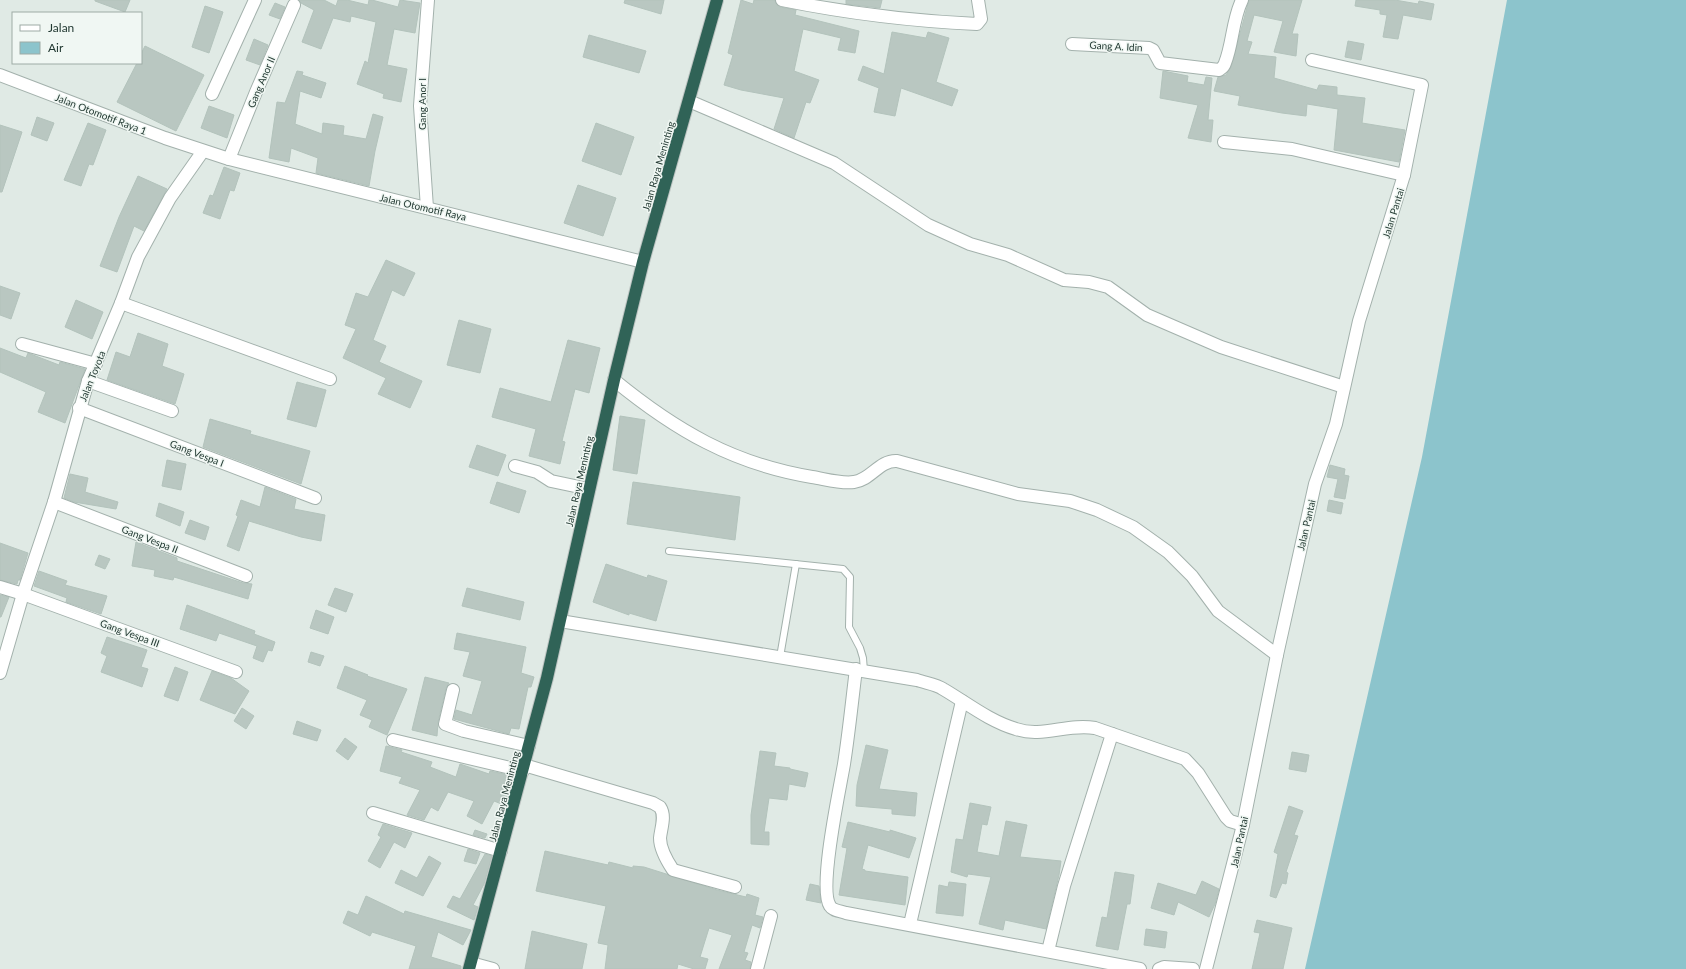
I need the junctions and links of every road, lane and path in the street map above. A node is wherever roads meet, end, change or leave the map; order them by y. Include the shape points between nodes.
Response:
1 (255, 0) edge
2 (428, 0) edge
3 (717, 0) edge
4 (782, 0) edge
5 (978, 0) edge
6 (1242, 0) edge
7 (294, 5) dead end
8 (1072, 44) dead end
9 (1312, 60) dead end
10 (0, 75) edge
11 (212, 94) dead end
12 (688, 101) junction
13 (1224, 142) dead end
14 (203, 151) junction
15 (229, 159) junction
16 (1404, 175) junction
17 (427, 208) junction
18 (643, 262) junction
19 (122, 303) junction
20 (22, 344) dead end
21 (96, 364) junction
22 (330, 379) dead end
23 (614, 380) junction
24 (88, 381) junction
25 (1344, 387) junction
26 (79, 408) junction
27 (172, 411) dead end
28 (515, 466) dead end
29 (589, 489) junction
30 (315, 498) dead end
31 (54, 502) junction
32 (668, 551) dead end
33 (796, 564) junction
34 (246, 576) dead end
35 (0, 587) edge
36 (24, 594) junction
37 (560, 621) junction
38 (1277, 655) junction
39 (780, 657) junction
40 (860, 670) junction
41 (236, 672) dead end
42 (0, 673) edge
43 (453, 690) dead end
44 (962, 701) junction
45 (1112, 734) junction
46 (393, 740) dead end
47 (529, 746) junction
48 (524, 768) junction
49 (373, 813) dead end
50 (1243, 825) junction
51 (501, 851) junction
52 (735, 888) dead end
53 (772, 916) dead end
54 (910, 924) junction
55 (1048, 950) junction
56 (470, 966) edge
57 (493, 969) edge
58 (757, 969) edge
59 (1140, 969) edge
60 (1159, 969) edge
61 (1193, 969) edge
62 (1206, 969) edge

1 - 11 street
2 - 17 street, Gang Anor I via 420,100
3 - 12 highway, Jalan Raya Meninting
4 - 5 street via 899,17 977,24 981,18
6 - 8 street, Gang A. Idin via 1238,5 1226,62 1219,70 1160,63 1153,50 1149,48
7 - 15 street, Gang Anor II
9 - 16 street, Jalan Pantai via 1422,85
10 - 14 street, Jalan Otomotif Raya 1
12 - 18 highway, Jalan Raya Meninting
12 - 25 street via 834,163 928,225 970,244 1008,255 1064,280 1108,287 1147,315 1221,347
13 - 16 street via 1292,149
14 - 15 street, Jalan Otomotif Raya
14 - 19 street, Jalan Toyota via 159,216 138,257
15 - 17 street, Jalan Otomotif Raya
16 - 25 street, Jalan Pantai via 1359,321
17 - 18 street, Jalan Otomotif Raya
18 - 23 highway, Jalan Raya Meninting
19 - 21 street, Jalan Toyota
19 - 22 street
20 - 21 street
21 - 24 street, Jalan Toyota
23 - 29 highway, Jalan Raya Meninting
23 - 38 street via 649,409 684,430 720,450 767,467 806,476 855,482 864,479 885,463 897,461 1018,494 1070,501 1097,510 1133,527 1168,552 1192,576 1218,611
24 - 26 street, Jalan Toyota
24 - 27 street
25 - 38 street, Jalan Pantai via 1336,424 1315,484
26 - 30 street, Gang Vespa I
26 - 31 street, Jalan Toyota
28 - 29 street via 537,472 551,481
29 - 37 highway, Jalan Raya Meninting
31 - 34 street, Gang Vespa II
31 - 36 street, Jalan Toyota
32 - 33 lane
33 - 39 lane
33 - 40 lane via 843,569 848,573 849,627 863,658
35 - 36 street
36 - 41 street, Gang Vespa III
36 - 42 street, Jalan Toyota
37 - 39 street
37 - 47 highway, Jalan Raya Meninting
38 - 50 street, Jalan Pantai
39 - 40 street
40 - 44 street via 923,682 942,688
40 - 54 street via 828,856 827,898 834,909
43 - 47 street via 445,724
44 - 45 street via 994,721 1017,730 1045,733 1087,726
44 - 54 street
45 - 50 street via 1185,759 1198,773 1226,817
45 - 55 street via 1064,886
46 - 48 street
47 - 48 highway, Jalan Raya Meninting
48 - 51 highway, Jalan Raya Meninting
48 - 52 street via 653,803 663,812 660,839 673,870
49 - 51 street
50 - 62 street, Jalan Pantai
51 - 56 highway, Jalan Raya Meninting
53 - 58 street
54 - 55 street
55 - 59 street
56 - 57 street
60 - 61 street

